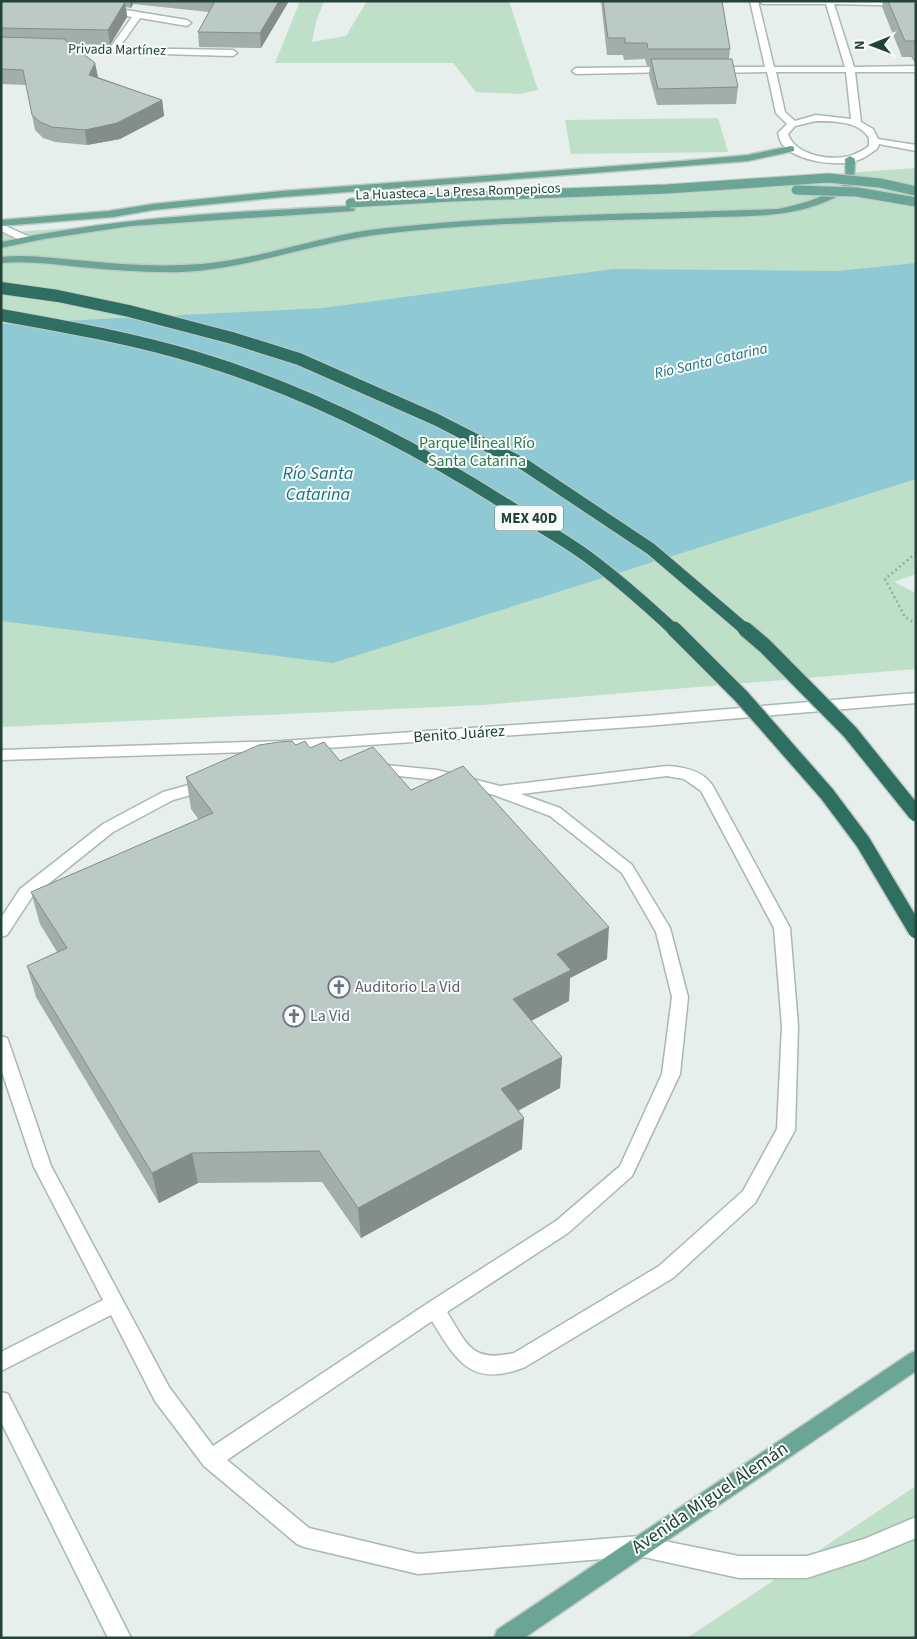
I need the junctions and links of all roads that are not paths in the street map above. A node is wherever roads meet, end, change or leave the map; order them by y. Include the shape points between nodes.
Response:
1 (754, 1) edge
2 (763, 1) edge
3 (830, 2) edge
4 (916, 2) edge
5 (94, 10) edge
6 (138, 15) junction
7 (187, 23) dead end
8 (48, 48) edge
9 (113, 50) junction
10 (233, 53) edge
11 (850, 69) junction
12 (916, 69) edge
13 (683, 70) edge
14 (702, 70) edge
15 (770, 70) junction
16 (576, 71) dead end
17 (792, 124) junction
18 (856, 124) junction
19 (876, 141) junction
20 (916, 148) edge
21 (791, 149) junction
22 (850, 159) junction
23 (916, 190) edge
24 (916, 202) edge
25 (350, 206) junction
26 (110, 214) junction
27 (1, 223) edge
28 (1, 227) edge
29 (26, 238) junction
30 (1, 245) edge
31 (1, 260) edge
32 (1, 288) edge
33 (1, 315) edge
34 (916, 698) edge
35 (1, 755) edge
36 (361, 768) edge
37 (224, 781) edge
38 (498, 791) junction
39 (916, 814) edge
40 (1, 930) edge
41 (916, 931) edge
42 (1, 1043) edge
43 (114, 1304) junction
44 (435, 1309) junction
45 (916, 1360) edge
46 (1, 1362) edge
47 (1, 1401) edge
48 (211, 1459) junction
49 (916, 1527) edge
50 (639, 1546) junction
51 (120, 1638) edge
52 (506, 1638) edge

1 - 15 street
2 - 3 street
3 - 4 street
3 - 11 street
5 - 6 street
6 - 7 street
6 - 9 street
8 - 9 street, Privada Martínez
9 - 10 street, Privada Martínez
11 - 12 street
11 - 15 street
11 - 18 street
13 - 16 street
14 - 15 street
15 - 17 street via 781,113
17 - 18 street via 830,118
17 - 21 street via 782,136
18 - 19 street via 866,129
19 - 20 street
19 - 22 street via 869,152
21 - 22 street via 817,159
21 - 26 main road via 748,158 282,194
22 - 31 main road via 851,184 840,193 803,207 778,212 458,225 381,232 203,267 148,267 21,258
23 - 25 main road, La Huasteca - La Presa Rompepicos, bridge via 828,178 667,189 451,197
24 - 25 main road, La Huasteca - La Presa Rompepicos, bridge via 833,189 565,202
25 - 26 main road, La Huasteca - La Presa Rompepicos
25 - 29 main road, La Huasteca - La Presa Rompepicos via 144,221
26 - 27 main road, La Huasteca - La Presa Rompepicos
28 - 29 street
29 - 30 main road, La Huasteca - La Presa Rompepicos
32 - 39 highway, MEX 40D, bridge via 129,310 299,359 435,419 525,465 651,549 765,646 850,732
33 - 41 highway, MEX 40D, bridge via 161,349 229,368 297,395 458,473 589,558 675,629 783,742 862,841
34 - 35 street, Benito Juárez via 646,721 283,746
36 - 38 street via 437,775
37 - 40 street via 168,796 108,828 26,894
38 - 44 street via 555,812 627,869 664,932 680,997 671,1074 626,1171 562,1227
38 - 44 street via 667,771 691,774 701,780 782,928 790,1026 786,1130 749,1197 666,1272 518,1361 502,1366 484,1366 468,1359
42 - 43 street via 43,1167
43 - 46 street
43 - 48 street via 162,1394
44 - 48 street
45 - 50 main road, Avenida Miguel Alemán
47 - 51 street
48 - 50 street via 304,1537 418,1564
49 - 50 street via 865,1549 807,1567 739,1567
50 - 52 main road, Avenida Miguel Alemán

